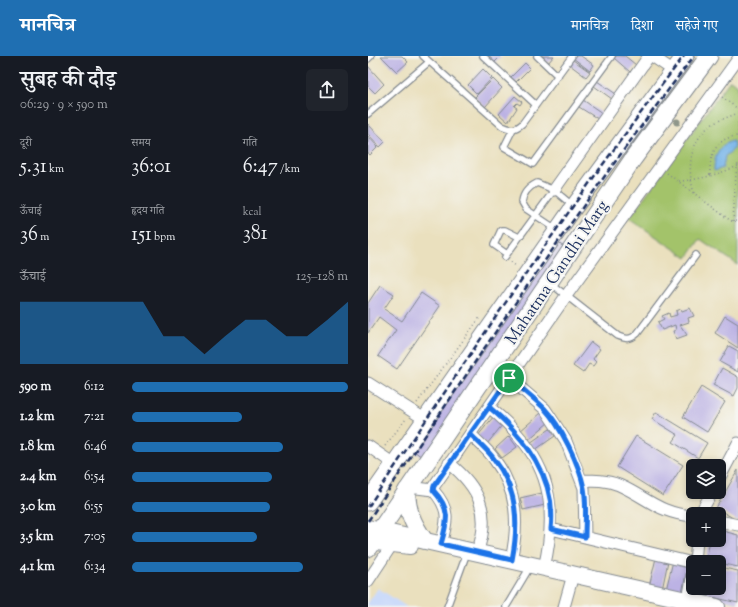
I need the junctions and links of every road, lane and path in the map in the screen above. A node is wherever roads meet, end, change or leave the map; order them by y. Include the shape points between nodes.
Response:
1 (371, 56) edge
2 (423, 56) edge
3 (483, 56) edge
4 (537, 56) edge
5 (572, 56) edge
6 (612, 56) edge
7 (649, 56) edge
8 (652, 56) edge
9 (685, 56) edge
10 (709, 56) edge
11 (368, 59) edge
12 (738, 59) edge
13 (429, 62) junction
14 (674, 71) junction
15 (558, 76) junction
16 (714, 90) junction
17 (536, 105) junction
18 (738, 109) edge
19 (738, 113) edge
20 (368, 114) edge
21 (738, 123) edge
22 (513, 129) junction
23 (738, 132) edge
24 (738, 136) edge
25 (738, 166) edge
26 (659, 167) junction
27 (710, 175) junction
28 (690, 180) junction
29 (678, 181) junction
30 (554, 190) junction
31 (694, 193) junction
32 (574, 207) junction
33 (536, 216) junction
34 (733, 221) junction
35 (738, 221) edge
36 (558, 230) junction
37 (519, 237) junction
38 (506, 255) junction
39 (696, 255) dead end
40 (518, 268) dead end
41 (549, 282) junction
42 (566, 296) junction
43 (484, 312) dead end
44 (509, 378) junction
45 (368, 383) edge
46 (489, 407) junction
47 (412, 410) junction
48 (426, 420) junction
49 (470, 434) junction
50 (738, 443) edge
51 (368, 446) edge
52 (380, 454) junction
53 (449, 463) junction
54 (394, 464) junction
55 (726, 466) edge
56 (582, 480) junction
57 (408, 488) junction
58 (433, 490) junction
59 (368, 502) edge
60 (686, 515) edge
61 (726, 522) edge
62 (738, 525) edge
63 (551, 529) junction
64 (585, 537) junction
65 (371, 538) edge
66 (424, 540) junction
67 (393, 543) junction
68 (441, 544) junction
69 (471, 555) junction
70 (512, 560) junction
71 (686, 560) edge
72 (544, 568) junction
73 (527, 572) junction
74 (368, 581) edge
75 (571, 582) junction
76 (683, 604) edge
77 (447, 607) edge
78 (506, 607) edge
79 (564, 607) edge
80 (717, 607) edge

1 - 11 lane
2 - 13 lane
3 - 17 lane
4 - 15 lane
5 - 15 lane
6 - 22 lane via 533,164 504,147
7 - 30 street
8 - 14 street
9 - 14 main road, Mahatma Gandhi Marg
10 - 41 main road, Mahatma Gandhi Marg via 633,159
12 - 16 street
13 - 20 lane
13 - 22 lane via 502,126
14 - 32 main road, Mahatma Gandhi Marg
15 - 17 lane
16 - 18 path
16 - 26 street
17 - 22 lane via 522,124
19 - 28 path via 710,126 698,140 691,156
21 - 23 path
24 - 27 path via 725,139 717,145 712,153
25 - 27 path via 717,176
25 - 34 path
26 - 29 path
26 - 42 street
27 - 28 path
28 - 29 path
28 - 31 path
29 - 31 path
30 - 32 lane
30 - 33 lane
30 - 33 lane via 537,183 523,195 522,202 526,209
31 - 34 path
32 - 36 main road, Mahatma Gandhi Marg
33 - 36 lane
33 - 37 lane
34 - 35 path
36 - 48 main road, Mahatma Gandhi Marg
37 - 38 lane
37 - 38 lane via 500,230 494,245
38 - 40 path
39 - 42 lane via 631,339 618,336
41 - 42 lane
41 - 57 main road, Mahatma Gandhi Marg
42 - 44 street
43 - 47 path
44 - 46 street
44 - 56 street via 545,409 556,424
45 - 47 street
46 - 49 street
46 - 63 street via 509,424 536,460 545,481 550,503
47 - 48 street
47 - 52 path
48 - 54 main road, Mahatma Gandhi Marg
49 - 53 street
49 - 70 street via 494,459 509,484 515,508 516,536
50 - 55 street
51 - 52 street
52 - 54 street
53 - 58 street
53 - 69 street via 473,486 483,513 484,528
54 - 59 main road, Mahatma Gandhi Marg
56 - 60 street via 619,485 664,511
56 - 64 street via 585,494
57 - 58 street
57 - 65 main road, Mahatma Gandhi Marg
57 - 66 main road via 410,517
58 - 68 street via 446,512 446,527
61 - 62 street
63 - 64 street
63 - 72 street
64 - 71 street
65 - 66 street
65 - 67 street
66 - 68 street
67 - 69 street
67 - 74 street
68 - 69 street
69 - 70 street
69 - 73 street
69 - 77 lane
70 - 72 street
72 - 76 street
73 - 75 street
73 - 78 lane
75 - 76 street
75 - 79 street
76 - 80 street

